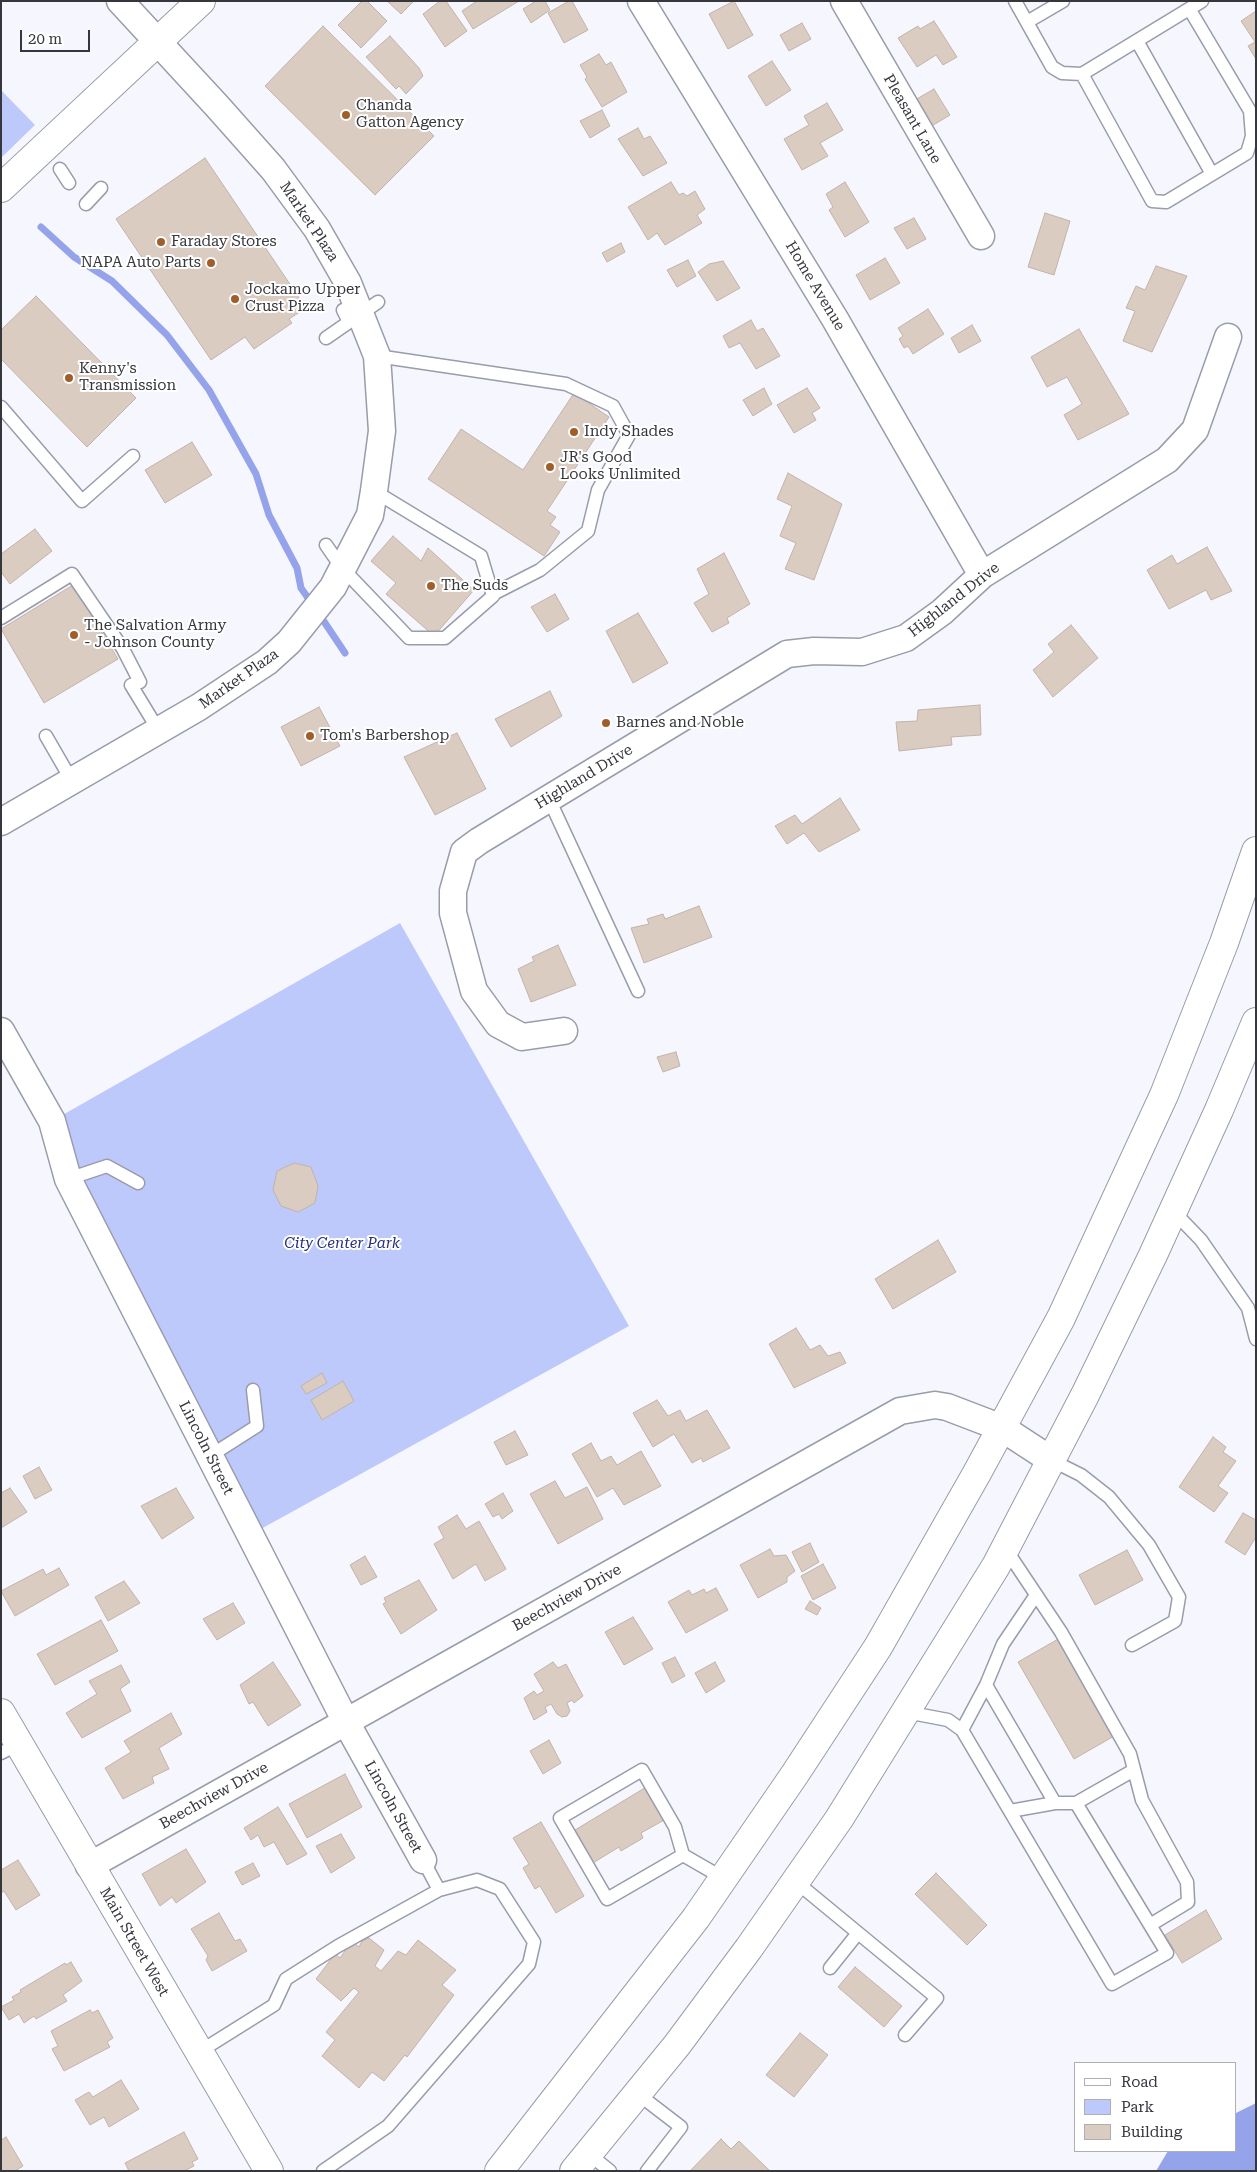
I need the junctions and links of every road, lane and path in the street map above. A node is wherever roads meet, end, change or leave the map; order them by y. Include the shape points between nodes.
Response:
1 (120, 1) edge
2 (201, 1) edge
3 (641, 1) edge
4 (844, 1) edge
5 (1015, 1) edge
6 (1063, 1) edge
7 (1202, 1) edge
8 (1190, 10) junction
9 (1027, 22) junction
10 (1137, 41) junction
11 (157, 43) junction
12 (1082, 74) junction
13 (60, 169) dead end
14 (1212, 174) junction
15 (70, 183) dead end
16 (1, 188) edge
17 (101, 188) dead end
18 (86, 204) dead end
19 (981, 236) dead end
20 (358, 312) junction
21 (1228, 337) dead end
22 (326, 338) dead end
23 (377, 356) junction
24 (1, 407) edge
25 (133, 456) dead end
26 (374, 491) junction
27 (326, 545) dead end
28 (342, 568) junction
29 (982, 575) junction
30 (493, 594) junction
31 (1, 618) edge
32 (159, 731) junction
33 (46, 736) dead end
34 (72, 781) junction
35 (549, 799) junction
36 (1, 822) edge
37 (1256, 851) edge
38 (638, 991) dead end
39 (1256, 1022) edge
40 (1, 1031) edge
41 (564, 1031) dead end
42 (68, 1179) junction
43 (138, 1183) dead end
44 (1173, 1210) junction
45 (1256, 1339) edge
46 (253, 1390) dead end
47 (1002, 1428) junction
48 (210, 1456) junction
49 (1051, 1460) junction
50 (1005, 1548) junction
51 (1036, 1595) junction
52 (1132, 1645) dead end
53 (986, 1685) junction
54 (906, 1712) junction
55 (1, 1713) edge
56 (346, 1722) junction
57 (962, 1730) junction
58 (10, 1748) edge
59 (1134, 1770) junction
60 (1055, 1803) junction
61 (1076, 1803) junction
62 (1010, 1811) junction
63 (683, 1855) junction
64 (423, 1860) joint
65 (90, 1866) junction
66 (724, 1878) junction
67 (795, 1881) junction
68 (439, 1890) junction
69 (1150, 1925) junction
70 (858, 1933) junction
71 (830, 1968) dead end
72 (905, 2035) dead end
73 (199, 2052) junction
74 (638, 2094) junction
75 (581, 2162) edge
76 (269, 2171) edge
77 (323, 2171) edge
78 (499, 2171) edge
79 (610, 2171) edge
80 (647, 2171) edge

1 - 11 street, Market Plaza
2 - 11 main road
3 - 29 street, Home Avenue via 835,319
4 - 19 street, Pleasant Lane
5 - 9 lane
6 - 9 lane
7 - 8 lane
8 - 10 lane
8 - 14 lane via 1250,111 1252,136 1247,153
9 - 12 lane via 1052,67 1062,73
10 - 12 lane
10 - 14 lane
11 - 16 main road
11 - 20 street, Market Plaza via 273,169 317,229 334,243
12 - 14 lane via 1152,201 1166,202
13 - 15 lane
17 - 18 lane
20 - 22 lane
20 - 23 street, Market Plaza
21 - 29 street, Highland Drive via 1195,430 1167,460
23 - 26 street, Market Plaza via 382,431
23 - 30 lane via 566,384 613,406 629,435 598,490 588,530 540,570
24 - 25 lane via 82,501
26 - 28 street, Market Plaza via 370,515
26 - 30 lane via 481,556
27 - 28 lane
28 - 30 lane via 409,638 445,638
28 - 32 street, Market Plaza via 332,587 289,642 267,662
29 - 35 street, Highland Drive via 942,612 906,638 862,652 787,654
31 - 32 lane via 72,574 123,649 140,682 130,685
32 - 34 street, Market Plaza
33 - 34 lane
34 - 36 street, Market Plaza
35 - 38 lane
35 - 41 street, Highland Drive via 464,852 453,891 453,913 474,990 498,1024 522,1037
37 - 47 main road via 1224,943 1164,1094 1061,1318
39 - 44 main road
40 - 42 street, Lincoln Street via 52,1121
42 - 43 lane via 107,1166
42 - 48 street, Lincoln Street
44 - 45 lane via 1200,1240 1248,1308
44 - 49 main road
46 - 48 lane via 258,1426
47 - 49 street, Beechview Drive
47 - 56 street, Beechview Drive via 935,1405 900,1411
47 - 66 main road via 878,1647
48 - 56 street, Lincoln Street
49 - 50 main road
49 - 52 lane via 1081,1475 1109,1497 1149,1545 1179,1597 1174,1621
50 - 51 lane
50 - 54 main road
51 - 53 lane via 1003,1644
51 - 59 lane via 1061,1632 1130,1754
53 - 57 lane
53 - 60 lane
54 - 57 lane via 948,1720
54 - 67 main road via 839,1819
55 - 58 main road, Main Street West
56 - 64 street, Lincoln Street
56 - 65 street, Beechview Drive
57 - 62 lane
58 - 65 main road, Main Street West
59 - 61 lane
59 - 69 lane via 1142,1800 1187,1882 1188,1902
60 - 61 lane
60 - 62 lane
61 - 69 lane
62 - 69 lane via 1112,1984 1167,1953
63 - 63 lane via 607,1899 560,1818 642,1770 676,1827
63 - 66 lane
64 - 68 lane
65 - 73 main road, Main Street West
66 - 78 main road via 639,1994
67 - 70 lane
67 - 74 main road via 705,2008
68 - 73 lane via 286,1979 274,2005
68 - 77 lane via 477,1880 500,1889 534,1942 529,1964 388,2126
70 - 71 lane
70 - 72 lane via 936,1998
73 - 76 main road, Main Street West
74 - 75 main road
74 - 80 lane via 681,2128
75 - 79 lane

